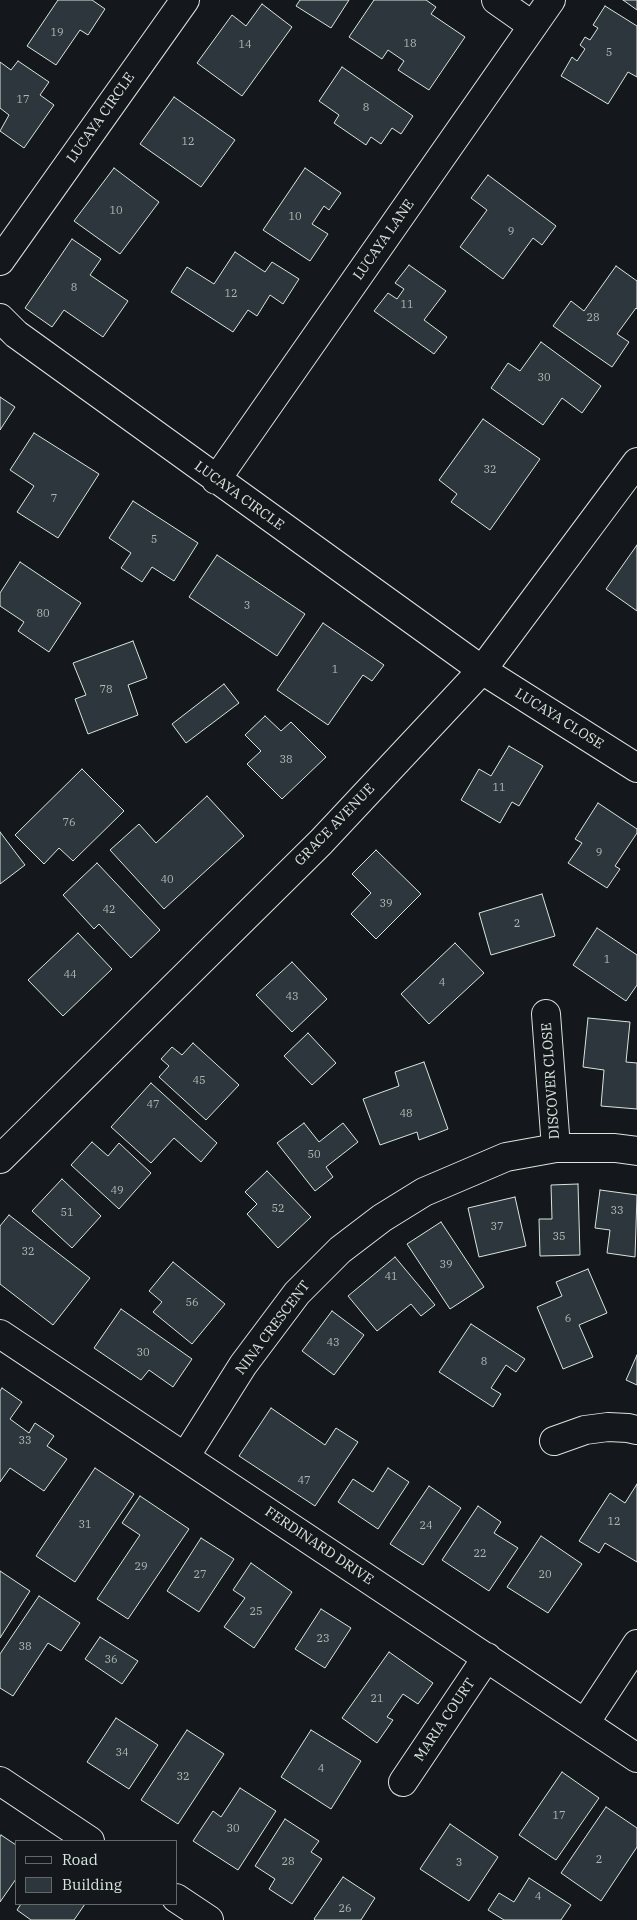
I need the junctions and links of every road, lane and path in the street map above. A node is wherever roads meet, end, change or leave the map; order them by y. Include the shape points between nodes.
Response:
1 (184, 0) edge
2 (496, 0) edge
3 (551, 0) edge
4 (533, 26) junction
5 (0, 261) edge
6 (0, 318) edge
7 (637, 462) edge
8 (216, 480) junction
9 (482, 670) junction
10 (637, 768) edge
11 (546, 1014) dead end
12 (556, 1148) junction
13 (637, 1151) edge
14 (0, 1159) edge
15 (0, 1334) edge
16 (637, 1430) edge
17 (554, 1441) dead end
18 (186, 1457) junction
19 (637, 1644) edge
20 (487, 1657) junction
21 (585, 1723) junction
22 (637, 1758) edge
23 (0, 1781) edge
24 (403, 1782) dead end
25 (88, 1840) edge
26 (178, 1899) edge
27 (209, 1920) edge

1 - 5 main road, LUCAYA CIRCLE
2 - 4 main road
3 - 4 main road, LUCAYA LANE
4 - 8 main road, LUCAYA LANE
6 - 8 main road, LUCAYA CIRCLE via 16,334
7 - 9 main road, GRACE AVENUE
8 - 9 main road, LUCAYA CIRCLE
9 - 10 main road, LUCAYA CLOSE
9 - 14 main road, GRACE AVENUE via 321,842
11 - 12 main road, DISCOVER CLOSE
12 - 13 main road, NINA CRESCENT
12 - 18 main road, NINA CRESCENT via 506,1157 424,1192 340,1250 286,1307 243,1365
15 - 18 main road, FERDINARD DRIVE
16 - 17 main road via 608,1427 585,1430
18 - 20 main road, FERDINARD DRIVE
19 - 21 main road
20 - 21 main road, FERDINARD DRIVE
20 - 24 main road, MARIA COURT
21 - 22 main road, FERDINARD DRIVE
23 - 25 main road
26 - 27 main road

